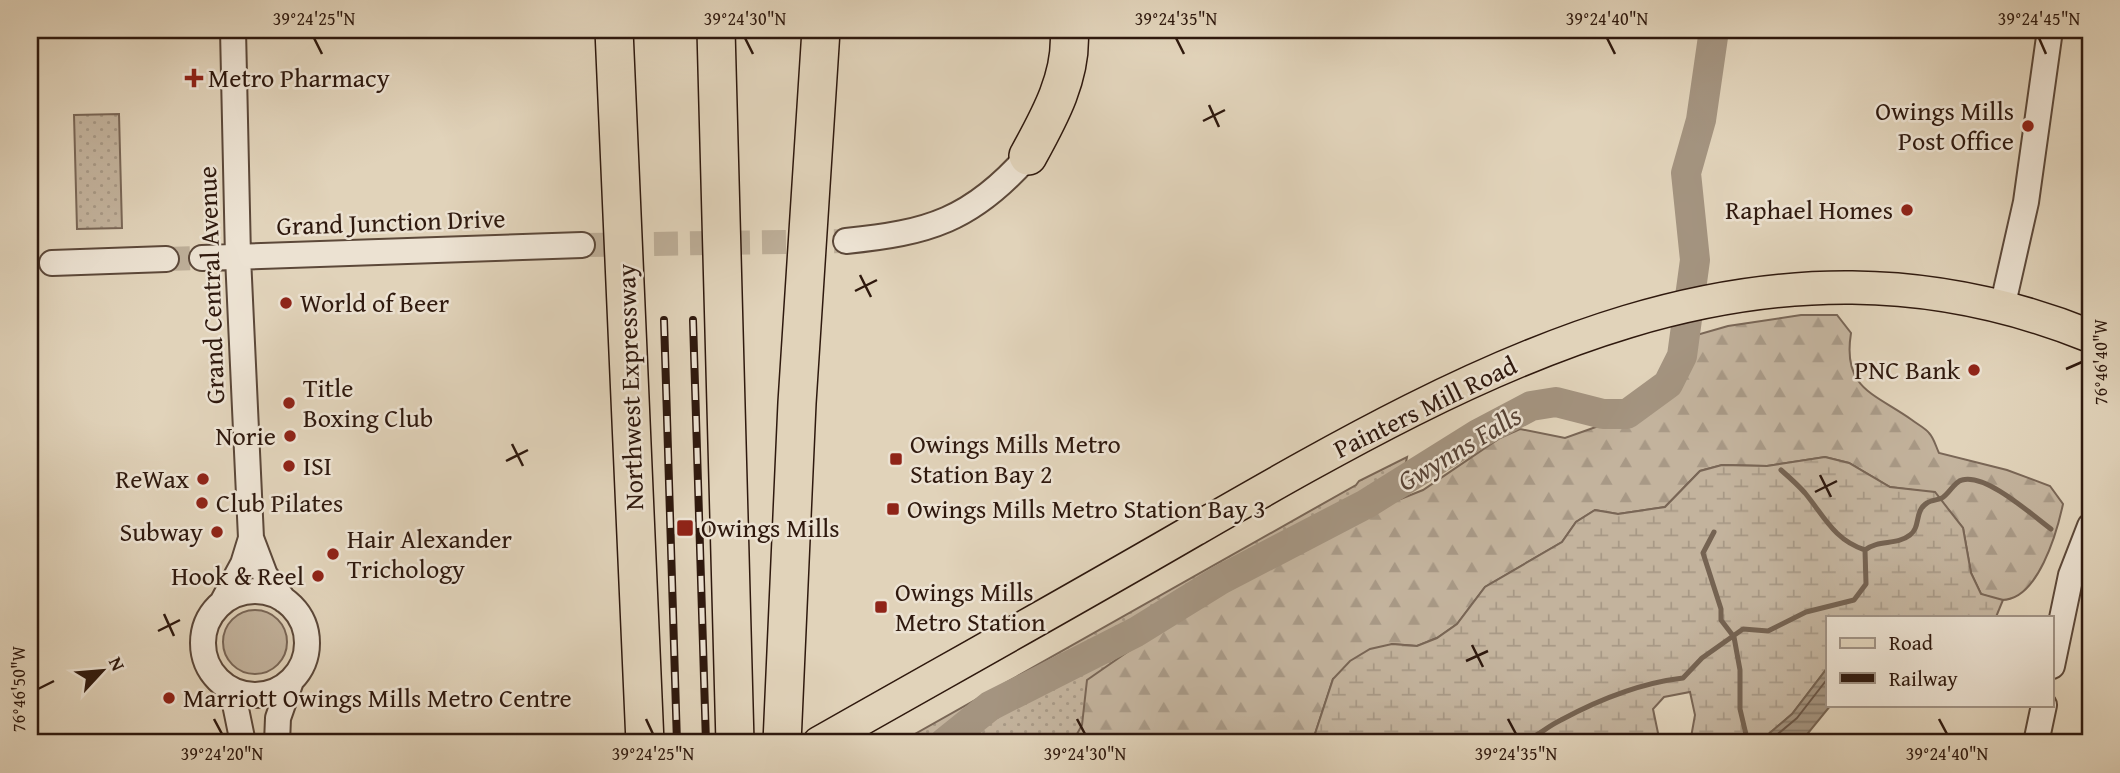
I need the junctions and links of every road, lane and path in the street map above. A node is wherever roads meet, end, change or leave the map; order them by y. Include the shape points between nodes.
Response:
1 (233, 30) edge
2 (614, 30) edge
3 (716, 30) edge
4 (821, 30) edge
5 (1069, 30) edge
6 (2050, 30) edge
7 (1028, 156) joint
8 (845, 241) tunnel mouth
9 (582, 245) tunnel mouth
10 (239, 257) junction
11 (202, 258) tunnel mouth
12 (166, 259) tunnel mouth
13 (52, 263) dead end
14 (2002, 308) junction
15 (2090, 336) edge
16 (2090, 526) edge
17 (251, 538) junction
18 (284, 600) junction
19 (223, 601) junction
20 (2054, 656) edge
21 (291, 681) junction
22 (227, 687) junction
23 (2044, 706) edge
24 (734, 738) edge
25 (243, 743) edge
26 (277, 743) edge
27 (645, 743) edge
28 (782, 743) edge
29 (818, 743) edge
30 (2036, 743) edge

1 - 10 street, Grand Central Avenue
2 - 27 highway, Northwest Expressway
3 - 24 highway
4 - 28 highway
5 - 7 highway via 1068,59 1060,87
6 - 14 street via 2026,202
7 - 8 street via 1007,180 964,214 909,233
9 - 10 street, Grand Junction Drive
10 - 11 street, Grand Junction Drive
10 - 17 street, Grand Central Avenue
12 - 13 street
14 - 15 main road, Painters Mill Road
14 - 29 main road, Painters Mill Road via 1946,296 1841,287 1786,289 1652,314 1550,346 1412,408
16 - 20 street via 2071,575
17 - 18 street, Grand Central Avenue via 265,575
17 - 19 street, Grand Central Avenue
18 - 19 street via 267,592 249,591
18 - 21 street, Grand Central Avenue via 305,628 307,646
19 - 22 street, Grand Central Avenue via 207,622 203,638 211,671
21 - 22 street via 260,695
21 - 26 street, Grand Central Avenue via 278,719
22 - 25 street, Grand Central Avenue
23 - 30 street

